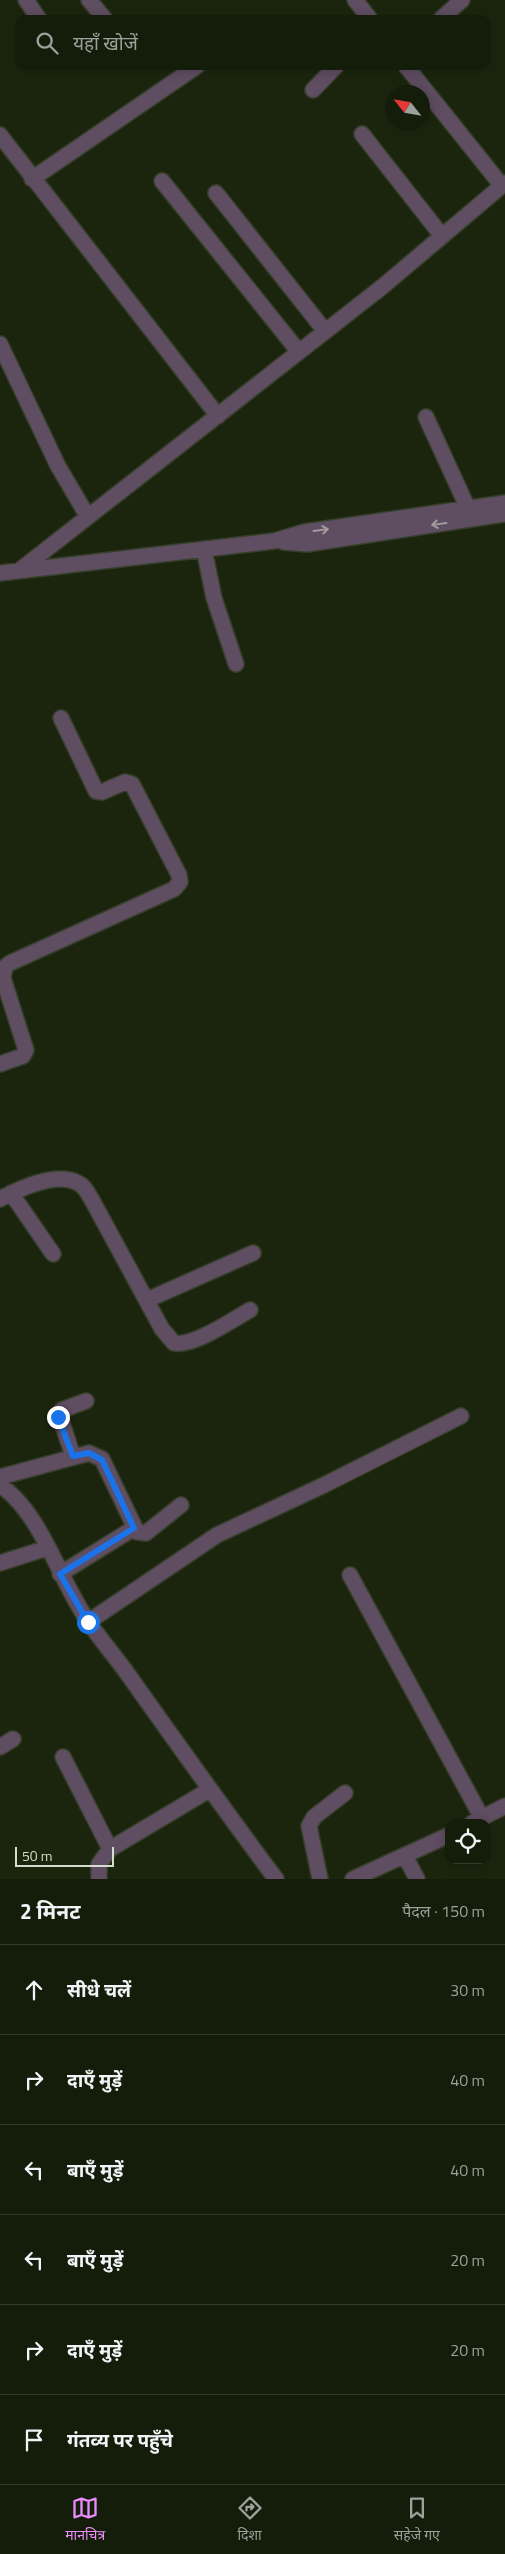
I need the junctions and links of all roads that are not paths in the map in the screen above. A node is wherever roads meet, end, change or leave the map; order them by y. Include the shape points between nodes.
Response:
1 (26, 0) edge
2 (89, 0) edge
3 (355, 0) edge
4 (462, 0) edge
5 (36, 15) edge
6 (102, 15) edge
7 (367, 15) edge
8 (445, 15) edge
9 (191, 70) edge
10 (332, 70) edge
11 (409, 70) edge
12 (313, 90) dead end
13 (362, 134) dead end
14 (0, 135) edge
15 (32, 179) junction
16 (162, 181) dead end
17 (503, 185) edge
18 (216, 193) dead end
19 (442, 236) junction
20 (325, 332) junction
21 (0, 344) edge
22 (299, 352) junction
23 (218, 416) junction
24 (426, 417) dead end
25 (505, 503) edge
26 (470, 514) junction
27 (505, 514) edge
28 (88, 517) junction
29 (204, 549) junction
30 (20, 570) junction
31 (1, 571) edge
32 (236, 664) dead end
33 (61, 718) dead end
34 (0, 1064) edge
35 (6, 1196) edge
36 (253, 1253) dead end
37 (53, 1254) dead end
38 (147, 1300) junction
39 (250, 1310) dead end
40 (86, 1401) dead end
41 (462, 1416) dead end
42 (73, 1456) junction
43 (0, 1477) edge
44 (0, 1485) edge
45 (181, 1505) dead end
46 (134, 1528) junction
47 (47, 1548) junction
48 (0, 1563) edge
49 (60, 1574) junction
50 (350, 1575) dead end
51 (88, 1622) junction
52 (64, 1757) dead end
53 (209, 1790) junction
54 (345, 1793) dead end
55 (505, 1806) edge
56 (476, 1819) edge
57 (479, 1819) edge
58 (445, 1836) edge
59 (110, 1849) junction
60 (405, 1856) junction
61 (356, 1878) edge
62 (99, 1879) edge
63 (276, 1879) edge
64 (320, 1879) edge
65 (417, 1879) edge

1 - 5 street
2 - 6 street
3 - 7 street
4 - 8 street
9 - 15 street
10 - 12 street
11 - 17 street
13 - 19 street
14 - 15 street
15 - 23 street
16 - 22 street
17 - 19 street
18 - 20 street
19 - 20 street
20 - 22 street
21 - 28 street via 58,466
22 - 23 street
23 - 28 street
24 - 26 street
25 - 26 street
26 - 27 street
26 - 29 street via 304,532 274,541
28 - 30 street
29 - 30 street
29 - 32 street via 214,598
30 - 31 street
33 - 34 street via 96,791 102,792 125,782 132,784 180,882 174,889 5,967 3,978 26,1050 23,1056
35 - 37 street
35 - 38 street via 34,1182 69,1180 80,1183
36 - 38 street
38 - 39 street via 169,1339 177,1344 197,1339
40 - 42 street via 59,1414
41 - 51 street via 217,1535
42 - 43 street
42 - 46 street via 89,1453 102,1460
44 - 47 street via 18,1502
45 - 46 street via 146,1533 140,1534
46 - 49 street
47 - 48 street
47 - 49 street
49 - 51 street
50 - 56 street
51 - 53 street
52 - 59 street
53 - 59 street
53 - 63 street
54 - 64 street via 314,1817 309,1826
55 - 57 street
58 - 60 street
59 - 62 street via 99,1864
60 - 61 street
60 - 65 street

